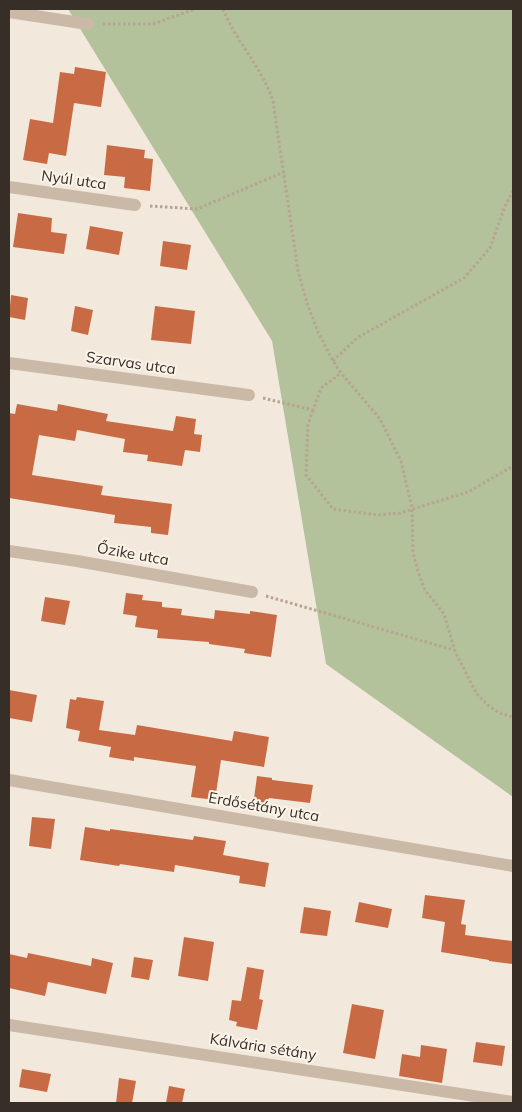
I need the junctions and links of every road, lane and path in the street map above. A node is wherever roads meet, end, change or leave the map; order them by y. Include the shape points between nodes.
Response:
1 (195, 9) edge
2 (222, 9) edge
3 (9, 12) edge
4 (88, 24) joint
5 (284, 172) junction
6 (9, 188) edge
7 (513, 190) edge
8 (135, 205) joint
9 (333, 361) junction
10 (9, 363) edge
11 (341, 373) junction
12 (249, 395) joint
13 (313, 410) junction
14 (513, 466) edge
15 (412, 508) junction
16 (9, 551) edge
17 (252, 592) joint
18 (455, 650) junction
19 (513, 717) edge
20 (9, 780) edge
21 (513, 866) edge
22 (9, 1025) edge
23 (513, 1102) edge

1 - 4 path via 153,24
2 - 5 path via 268,86
3 - 4 street
5 - 8 path via 196,209
5 - 9 path via 298,271 318,332
6 - 8 street, Nyúl utca
7 - 9 path via 490,248 464,278 357,338
9 - 11 path
10 - 12 street, Szarvas utca
11 - 13 path via 321,388
11 - 15 path via 389,434 401,461
12 - 13 path
13 - 15 path via 308,425 306,475 334,509 378,515
14 - 15 path via 468,492
15 - 18 path via 413,552 418,572 425,590 444,614
16 - 17 street, Őzike utca
17 - 18 path
18 - 19 path via 477,694 499,713
20 - 21 street, Erdősétány utca
22 - 23 street, Kálvária sétány

